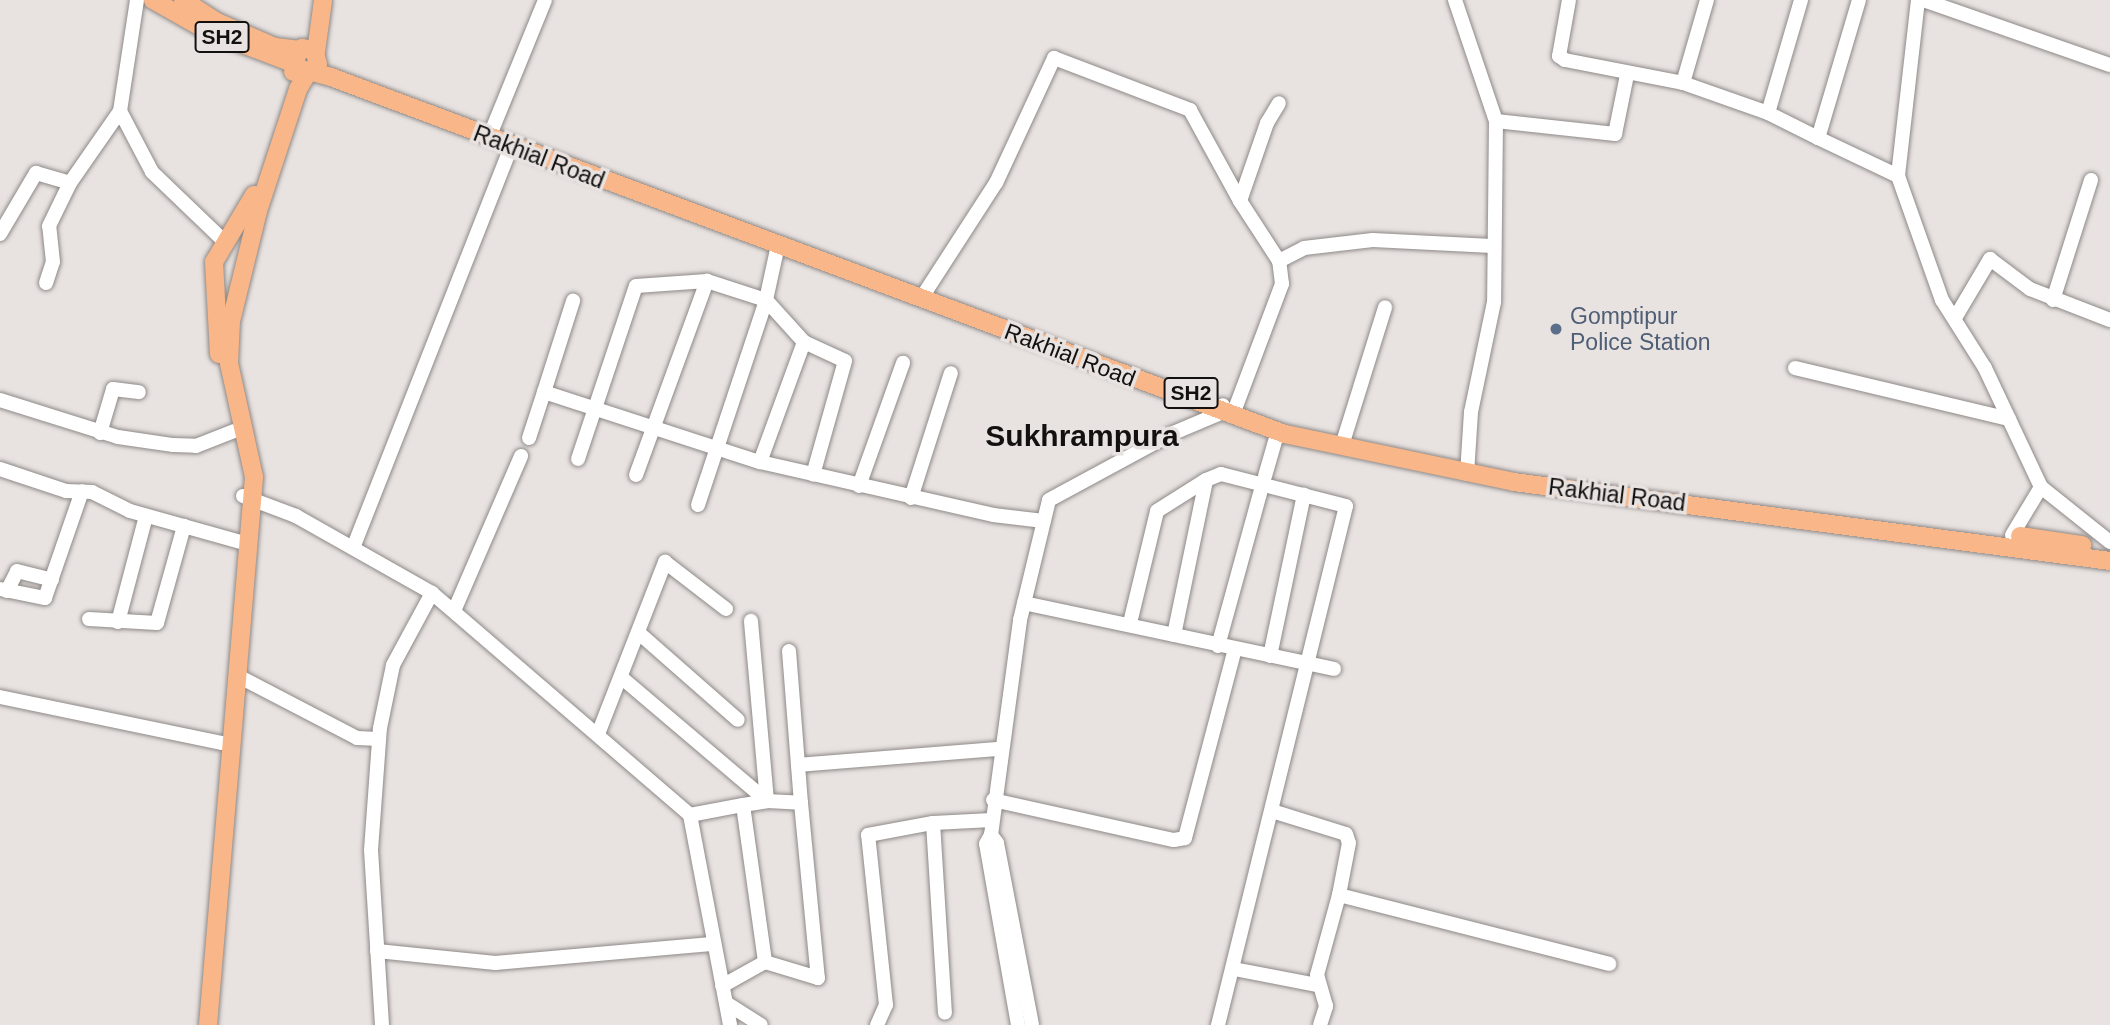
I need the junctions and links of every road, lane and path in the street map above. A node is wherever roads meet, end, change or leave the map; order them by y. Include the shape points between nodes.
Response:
1 (137, 0) edge
2 (153, 0) edge
3 (183, 0) edge
4 (315, 0) edge
5 (323, 0) edge
6 (545, 0) edge
7 (1455, 0) edge
8 (1569, 0) edge
9 (1707, 0) edge
10 (1801, 0) edge
11 (1859, 0) edge
12 (1920, 0) edge
13 (306, 58) junction
14 (2110, 65) edge
15 (1628, 75) junction
16 (1683, 83) junction
17 (1279, 103) dead end
18 (120, 111) junction
19 (1768, 113) junction
20 (1496, 121) junction
21 (492, 130) junction
22 (1818, 138) junction
23 (511, 146) junction
24 (1898, 176) junction
25 (2091, 180) dead end
26 (70, 183) junction
27 (1240, 201) junction
28 (197, 218) junction
29 (0, 234) edge
30 (224, 241) junction
31 (778, 246) junction
32 (1492, 246) junction
33 (214, 261) junction
34 (1279, 261) junction
35 (244, 264) junction
36 (707, 282) junction
37 (46, 283) dead end
38 (926, 291) junction
39 (766, 300) junction
40 (2053, 300) junction
41 (573, 301) dead end
42 (1385, 307) dead end
43 (1955, 318) junction
44 (2110, 320) edge
45 (225, 321) junction
46 (804, 342) junction
47 (903, 363) dead end
48 (224, 364) junction
49 (1795, 369) dead end
50 (951, 373) dead end
51 (139, 392) dead end
52 (544, 392) junction
53 (0, 400) edge
54 (596, 407) junction
55 (1226, 409) junction
56 (2009, 419) junction
57 (654, 425) junction
58 (234, 431) junction
59 (1278, 431) junction
60 (100, 433) junction
61 (528, 438) dead end
62 (1344, 439) junction
63 (717, 445) junction
64 (521, 456) dead end
65 (578, 458) dead end
66 (760, 462) junction
67 (0, 469) edge
68 (1468, 470) junction
69 (636, 475) dead end
70 (813, 475) junction
71 (1265, 476) dead end
72 (1206, 480) junction
73 (859, 486) junction
74 (2040, 487) junction
75 (82, 491) junction
76 (1260, 493) dead end
77 (1304, 495) junction
78 (911, 498) junction
79 (248, 499) junction
80 (698, 505) dead end
81 (146, 516) junction
82 (1044, 522) junction
83 (184, 526) junction
84 (2012, 535) junction
85 (240, 542) junction
86 (2110, 542) edge
87 (353, 548) junction
88 (2110, 550) edge
89 (2110, 561) edge
90 (52, 580) junction
91 (4, 590) edge
92 (432, 593) junction
93 (1024, 603) junction
94 (726, 609) dead end
95 (454, 611) junction
96 (89, 619) dead end
97 (751, 621) dead end
98 (118, 622) junction
99 (1130, 623) junction
100 (640, 634) junction
101 (1174, 635) junction
102 (1218, 646) junction
103 (1235, 649) junction
104 (789, 651) dead end
105 (1270, 656) junction
106 (1308, 664) junction
107 (1334, 669) dead end
108 (238, 676) junction
109 (622, 678) junction
110 (0, 697) edge
111 (738, 720) dead end
112 (598, 734) junction
113 (379, 739) junction
114 (222, 743) junction
115 (999, 749) junction
116 (799, 765) junction
117 (993, 800) junction
118 (767, 801) junction
119 (801, 803) junction
120 (743, 805) junction
121 (1272, 811) junction
122 (690, 815) junction
123 (933, 823) junction
124 (992, 827) junction
125 (1339, 895) junction
126 (715, 944) junction
127 (377, 951) junction
128 (765, 962) junction
129 (1609, 964) dead end
130 (1234, 969) junction
131 (1317, 985) junction
132 (722, 986) junction
133 (726, 1003) junction
134 (945, 1013) dead end
135 (198, 1025) edge
136 (208, 1025) edge
137 (382, 1025) edge
138 (730, 1025) edge
139 (761, 1025) edge
140 (877, 1025) edge
141 (1018, 1025) edge
142 (1032, 1025) edge
143 (1218, 1025) edge
144 (1320, 1025) edge

1 - 18 street
2 - 13 main road, Rakhial Road / SH2 via 206,30
3 - 13 main road, Rakhial Road / SH2 via 228,27
4 - 13 main road
5 - 13 main road
6 - 21 street
7 - 20 street
8 - 15 street via 1559,56
9 - 16 street
10 - 19 street
11 - 22 street
12 - 14 street
12 - 24 street
13 - 21 main road, Rakhial Road / SH2
13 - 23 main road, Rakhial Road / SH2
13 - 30 main road via 251,204
13 - 35 main road
15 - 16 street
15 - 20 street via 1615,134
16 - 19 street
17 - 27 street via 1266,123
18 - 26 street
18 - 28 street via 152,172
19 - 22 street
20 - 32 street
21 - 38 main road, Rakhial Road / SH2
22 - 24 street
23 - 31 main road, Rakhial Road / SH2
23 - 87 street
24 - 43 street via 1942,300
25 - 40 street
26 - 29 street via 36,173
26 - 37 street via 48,226 53,262
27 - 34 street
27 - 38 street via 1190,110 1054,58 996,183
28 - 30 street
28 - 33 street via 211,242
30 - 33 main road
30 - 35 main road via 241,248
31 - 39 street
31 - 55 main road, Rakhial Road / SH2
32 - 34 street via 1373,240 1304,248
32 - 68 street via 1494,302 1471,412
33 - 45 main road
34 - 55 street via 1282,284
35 - 45 main road
36 - 39 street
36 - 54 street via 636,286
36 - 57 street
38 - 55 main road, Rakhial Road / SH2
39 - 46 street
39 - 63 street
40 - 43 street via 1990,259
40 - 44 street
41 - 52 street
42 - 62 street
43 - 56 street
45 - 48 main road
46 - 66 street
46 - 70 street via 846,365
47 - 73 street
48 - 58 main road
48 - 79 main road via 254,477
49 - 56 street
50 - 78 street
51 - 60 street via 113,389
52 - 54 street
52 - 61 street
53 - 60 street
54 - 57 street
54 - 65 street
55 - 59 main road, Rakhial Road / SH2
55 - 62 main road, Rakhial Road / SH2
55 - 82 street via 1049,500
56 - 74 street
57 - 63 street
57 - 69 street
58 - 60 street via 196,446
58 - 79 main road
59 - 68 main road, Rakhial Road / SH2
59 - 71 street
62 - 68 main road, Rakhial Road / SH2
63 - 66 street
63 - 80 street
64 - 95 street
66 - 70 street
67 - 75 street via 66,491
68 - 84 main road, Rakhial Road / SH2 via 1968,535
68 - 89 main road, Rakhial Road / SH2
70 - 73 street
72 - 77 street via 1221,474
72 - 99 street via 1157,511
72 - 101 street
73 - 78 street
74 - 84 street
74 - 86 street
75 - 81 street
75 - 90 street
76 - 102 street
77 - 105 street
77 - 106 street via 1346,506
78 - 82 street
79 - 85 main road
79 - 87 street via 296,516
79 - 108 main road
81 - 83 street
81 - 98 street
82 - 93 street
83 - 85 street
83 - 98 street via 157,624
84 - 88 main road, Rakhial Road / SH2
85 - 114 main road
87 - 92 street
90 - 91 street via 17,571
90 - 91 street via 40,600
92 - 95 street
92 - 113 street via 393,665
93 - 99 street
93 - 115 street
94 - 100 street via 665,562
95 - 112 street
96 - 98 street
97 - 118 street
99 - 101 street
100 - 109 street
100 - 111 street
101 - 102 street
102 - 103 street
103 - 105 street
103 - 117 street via 1185,838 1174,840
104 - 116 street
105 - 106 street
106 - 107 street
106 - 121 street
108 - 113 street via 357,738
108 - 136 main road
109 - 112 street
109 - 118 street
110 - 114 street
112 - 122 street
113 - 127 street via 371,850
114 - 135 main road
115 - 116 street
115 - 117 street
116 - 119 street
117 - 124 street
118 - 119 street
118 - 120 street
119 - 128 street via 818,978
120 - 122 street
120 - 128 street
121 - 125 street via 1346,834 1349,843
121 - 130 street
122 - 126 street
123 - 124 street
123 - 134 street
123 - 140 street via 868,835 887,1005
124 - 141 street via 986,845
124 - 142 street
125 - 129 street
125 - 131 street
126 - 127 street via 495,963
126 - 132 street
127 - 137 street
128 - 132 street
130 - 131 street
130 - 143 street
131 - 144 street via 1326,1006
132 - 133 street
133 - 138 street
133 - 139 street

